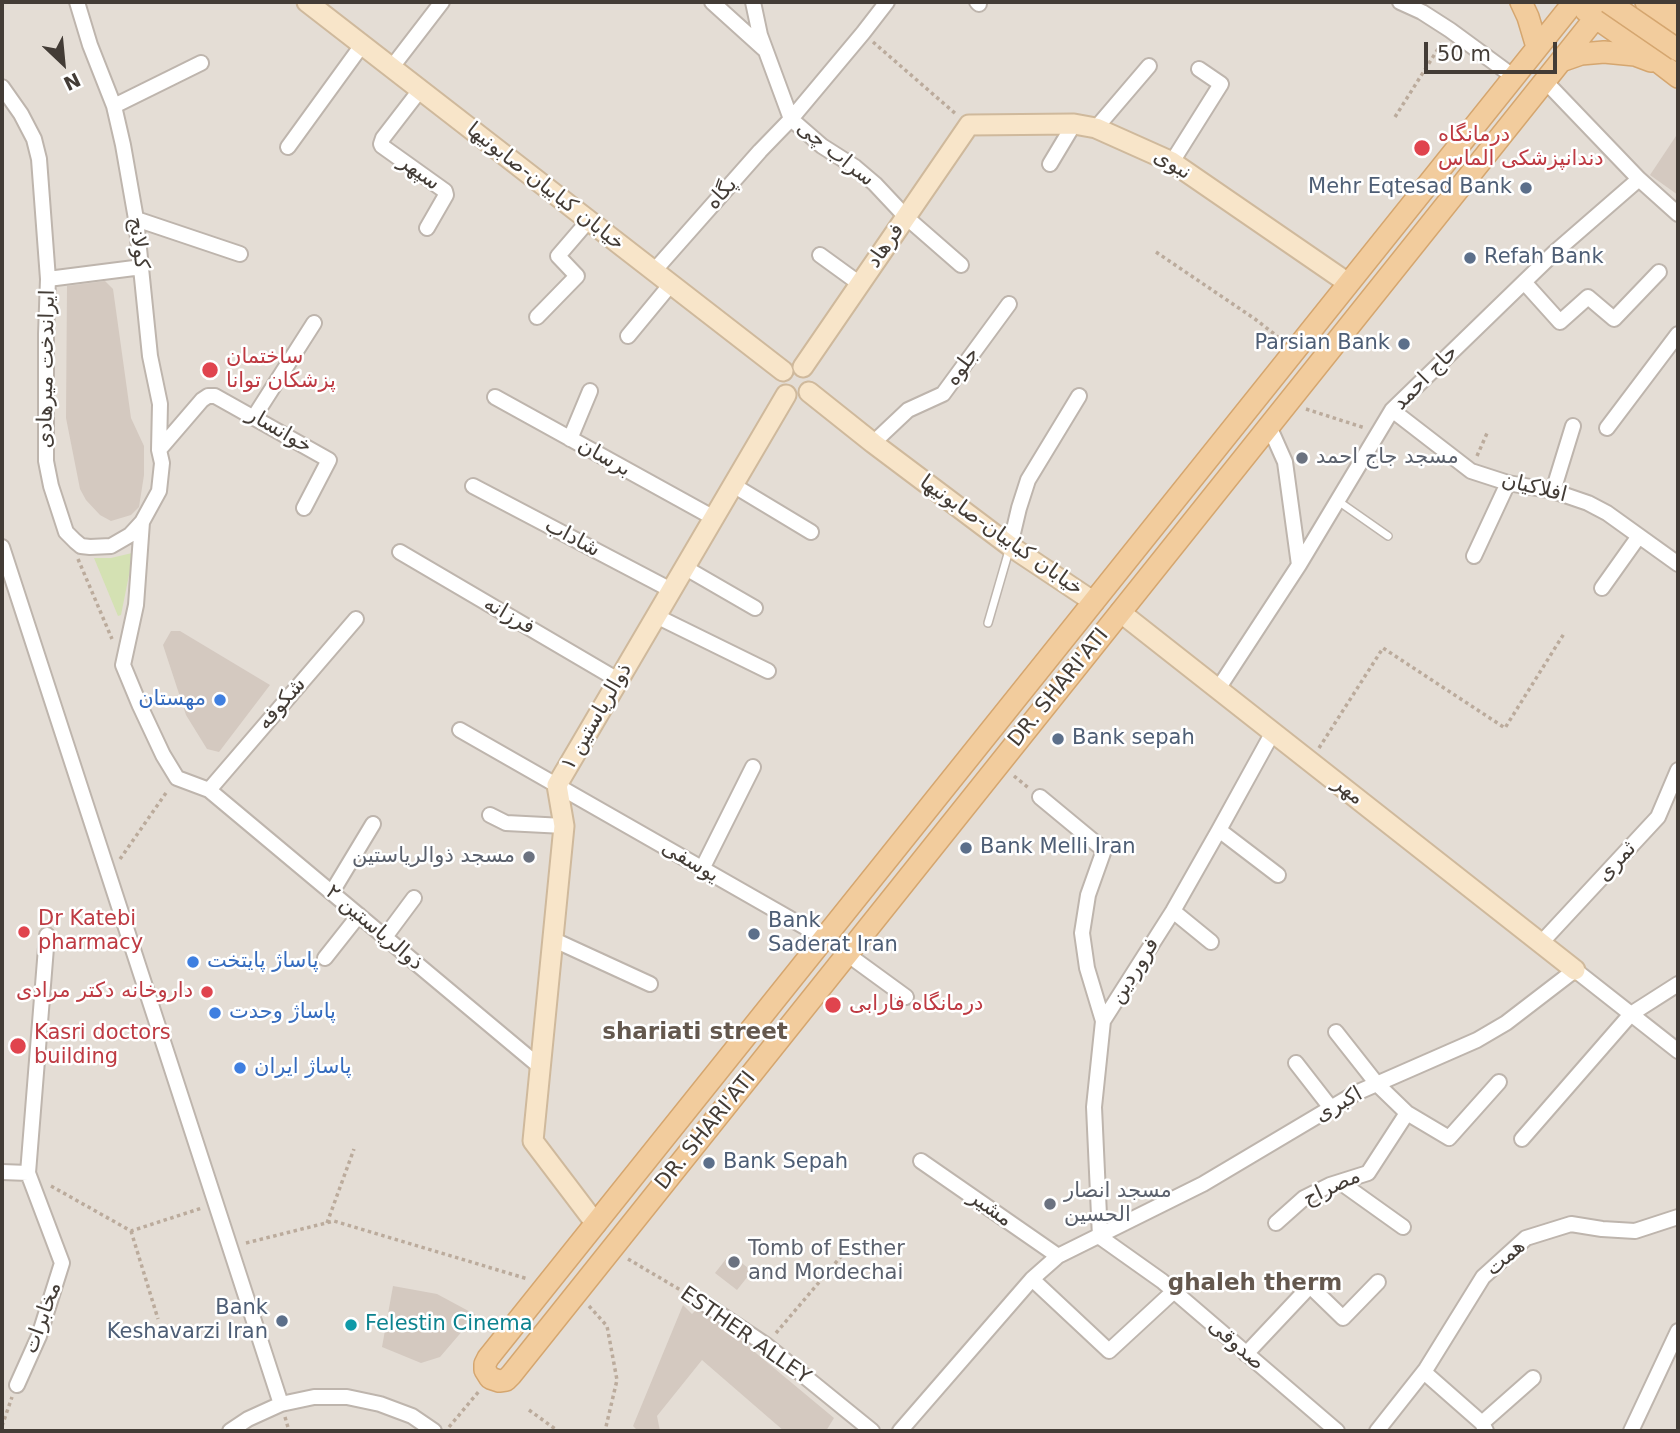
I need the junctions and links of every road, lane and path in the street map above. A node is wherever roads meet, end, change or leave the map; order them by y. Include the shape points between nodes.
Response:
1 (77, 2) edge
2 (442, 2) edge
3 (712, 2) edge
4 (753, 2) edge
5 (887, 2) edge
6 (1400, 2) edge
7 (1521, 2) edge
8 (1574, 2) edge
9 (1623, 2) edge
10 (1646, 2) edge
11 (1674, 2) edge
12 (315, 4) edge
13 (1678, 5) edge
14 (1602, 10) edge
15 (1678, 24) edge
16 (1450, 30) junction
17 (863, 33) junction
18 (362, 44) junction
19 (1537, 47) junction
20 (765, 50) junction
21 (1561, 61) junction
22 (201, 63) dead end
23 (1668, 63) edge
24 (1149, 66) dead end
25 (392, 67) junction
26 (1199, 69) dead end
27 (1514, 77) junction
28 (1545, 81) junction
29 (2, 87) edge
30 (420, 90) junction
31 (114, 106) junction
32 (1395, 117) dead end
33 (791, 119) junction
34 (1074, 124) junction
35 (969, 125) junction
36 (1096, 128) junction
37 (288, 147) dead end
38 (1172, 162) junction
39 (1050, 164) dead end
40 (1639, 179) junction
41 (1678, 214) edge
42 (906, 217) junction
43 (136, 219) junction
44 (589, 220) junction
45 (427, 228) dead end
46 (1156, 252) dead end
47 (240, 254) dead end
48 (820, 255) dead end
49 (961, 265) dead end
50 (142, 267) junction
51 (654, 271) junction
52 (1659, 272) dead end
53 (48, 279) junction
54 (1524, 282) junction
55 (671, 284) junction
56 (860, 284) junction
57 (1348, 284) junction
58 (1009, 304) dead end
59 (537, 317) dead end
60 (314, 323) dead end
61 (1678, 334) edge
62 (628, 336) dead end
63 (1295, 351) junction
64 (803, 367) junction
65 (783, 371) junction
66 (590, 391) dead end
67 (808, 392) junction
68 (786, 395) junction
69 (1079, 396) dead end
70 (495, 397) dead end
71 (1287, 403) junction
72 (1392, 410) junction
73 (254, 417) junction
74 (1269, 426) junction
75 (1573, 426) dead end
76 (1608, 428) dead end
77 (1488, 431) dead end
78 (1379, 432) junction
79 (570, 439) junction
80 (873, 443) junction
81 (159, 450) junction
82 (1471, 471) junction
83 (1508, 483) junction
84 (733, 485) junction
85 (473, 486) dead end
86 (1553, 491) junction
87 (1338, 501) junction
88 (304, 508) dead end
89 (714, 518) junction
90 (142, 522) junction
91 (66, 532) junction
92 (811, 532) dead end
93 (1388, 536) dead end
94 (1639, 536) junction
95 (1010, 546) junction
96 (2, 547) edge
97 (400, 552) dead end
98 (1474, 556) dead end
99 (1678, 564) edge
100 (1299, 565) junction
101 (684, 567) junction
102 (1602, 588) dead end
103 (671, 590) junction
104 (1094, 602) junction
105 (755, 608) dead end
106 (1120, 612) junction
107 (656, 616) junction
108 (356, 619) dead end
109 (988, 623) dead end
110 (1565, 632) dead end
111 (123, 665) junction
112 (768, 671) dead end
113 (618, 680) junction
114 (1218, 689) junction
115 (460, 730) dead end
116 (1273, 732) junction
117 (1310, 761) junction
118 (999, 764) junction
119 (753, 766) dead end
120 (1678, 771) edge
121 (177, 778) junction
122 (556, 785) junction
123 (209, 790) junction
124 (1040, 797) joint
125 (490, 816) dead end
126 (373, 824) dead end
127 (564, 826) junction
128 (1219, 830) junction
129 (702, 869) junction
130 (108, 875) junction
131 (1278, 875) dead end
132 (332, 892) junction
133 (414, 898) dead end
134 (1173, 911) junction
135 (359, 915) junction
136 (47, 936) dead end
137 (385, 937) junction
138 (824, 938) junction
139 (552, 939) junction
140 (1211, 942) dead end
141 (1541, 943) junction
142 (847, 954) junction
143 (325, 958) dead end
144 (1576, 970) junction
145 (650, 984) dead end
146 (1678, 984) edge
147 (906, 998) dead end
148 (1631, 1014) junction
149 (1103, 1021) junction
150 (1336, 1032) dead end
151 (1678, 1051) edge
152 (1296, 1063) dead end
153 (539, 1066) junction
154 (1499, 1082) dead end
155 (1377, 1084) junction
156 (1331, 1108) junction
157 (1407, 1113) junction
158 (1522, 1139) dead end
159 (354, 1149) dead end
160 (921, 1161) dead end
161 (2, 1172) edge
162 (28, 1172) junction
163 (1340, 1182) junction
164 (623, 1190) junction
165 (216, 1203) junction
166 (645, 1206) junction
167 (1678, 1217) edge
168 (327, 1223) junction
169 (1276, 1223) dead end
170 (596, 1224) junction
171 (1403, 1227) dead end
172 (131, 1231) junction
173 (1100, 1237) junction
174 (230, 1247) junction
175 (849, 1247) dead end
176 (611, 1249) junction
177 (1058, 1256) junction
178 (1032, 1279) junction
179 (1378, 1282) dead end
180 (547, 1285) junction
181 (1174, 1291) junction
182 (576, 1293) junction
183 (705, 1304) joint
184 (158, 1320) dead end
185 (1678, 1331) edge
186 (766, 1345) junction
187 (1246, 1354) junction
188 (496, 1370) junction
189 (1424, 1372) junction
190 (1533, 1378) dead end
191 (17, 1385) joint
192 (281, 1404) junction
193 (528, 1410) dead end
194 (2, 1426) edge
195 (1484, 1427) edge
196 (230, 1431) edge
197 (434, 1431) edge
198 (445, 1431) edge
199 (558, 1431) edge
200 (605, 1431) edge
201 (872, 1431) edge
202 (900, 1431) edge
203 (1337, 1431) edge
204 (1377, 1431) edge
205 (1631, 1431) edge

1 - 31 street, کولانج
2 - 25 street
3 - 20 street
4 - 20 street, سراب چی
5 - 17 street, پگاه
6 - 16 street
7 - 19 main road
8 - 14 main road
8 - 19 main road, DR. SHARI'ATI
9 - 23 main road via 1620,21
10 - 15 main road
11 - 13 main road
12 - 18 street, خیابان کبابیان-صابونیها
14 - 21 main road, DR. SHARI'ATI
14 - 23 main road, bridge
16 - 27 street
16 - 32 path
17 - 33 street, پگاه
17 - 35 path
18 - 25 street, خیابان کبابیان-صابونیها
18 - 37 street
19 - 27 main road, DR. SHARI'ATI
20 - 33 street, سراب چی
21 - 23 main road via 1604,52
21 - 28 main road, DR. SHARI'ATI
22 - 31 street
24 - 36 street
25 - 30 street, خیابان کبابیان-صابونیها
26 - 38 street via 1221,84
27 - 57 main road, DR. SHARI'ATI
28 - 40 street
28 - 71 main road, DR. SHARI'ATI
29 - 53 street, ایراندخت میرهادی via 34,139 39,159
30 - 44 street, خیابان کبابیان-صابونیها
30 - 45 street, سپهر via 381,144 445,191
31 - 43 street, کولانج
33 - 42 street, سراب چی via 875,184
33 - 51 street, پگاه
34 - 35 street, نبوی
34 - 36 street, نبوی
34 - 39 street
35 - 42 street, فرهاد
36 - 38 street, نبوی
38 - 57 street, نبوی
40 - 41 street
40 - 54 street, حاج احمد
42 - 49 street, سراب چی
42 - 56 street, فرهاد
43 - 47 street
43 - 50 street, کولانج
44 - 51 street, خیابان کبابیان-صابونیها
44 - 59 street via 558,256 576,276
46 - 63 path
48 - 56 street
50 - 53 street
50 - 81 street, کولانج via 160,404
51 - 55 street, خیابان کبابیان-صابونیها
52 - 54 street via 1614,319 1588,297 1560,322
53 - 91 street, ایراندخت میرهادی via 46,461
54 - 72 street, حاج احمد
55 - 62 street
55 - 65 street, خیابان کبابیان-صابونیها
56 - 64 street, فرهاد
57 - 63 main road, DR. SHARI'ATI
58 - 80 street, جلوه via 943,394 908,410
60 - 73 street
61 - 76 street
63 - 104 main road, DR. SHARI'ATI
64 - 65 street
64 - 67 street via 812,381
65 - 68 street via 779,385
66 - 79 street
67 - 68 street via 796,398
67 - 80 street, خیابان کبابیان-صابونیها
68 - 84 street, ذوالریاستین ۱
69 - 95 street via 1028,480
70 - 79 street, برسان
71 - 74 main road, DR. SHARI'ATI
71 - 78 path
72 - 78 street, حاج احمد
72 - 82 street, افلاکیان
73 - 81 street, خوانسار via 208,396
73 - 88 street, خوانسار via 329,460
74 - 100 street via 1285,462
74 - 106 main road, DR. SHARI'ATI
75 - 86 street
77 - 82 path
78 - 87 street, حاج احمد
79 - 89 street, برسان
80 - 95 street, خیابان کبابیان-صابونیها
81 - 90 street, کولانج via 159,491
82 - 83 street, افلاکیان
83 - 86 street, افلاکیان
83 - 98 street
84 - 89 street, ذوالریاستین ۱
84 - 92 street
85 - 103 street, شاداب
86 - 94 street, افلاکیان via 1588,503
87 - 93 lane
87 - 100 street, حاج احمد
89 - 101 street, ذوالریاستین ۱
90 - 91 street via 111,546 81,546
90 - 111 street via 136,605
91 - 111 path
94 - 99 street, افلاکیان
94 - 102 street
95 - 104 street, خیابان کبابیان-صابونیها
95 - 109 lane
96 - 130 street
97 - 113 street, فرزانه
100 - 114 street, حاج احمد
101 - 103 street, ذوالریاستین ۱
101 - 105 street
103 - 107 street, ذوالریاستین ۱
104 - 138 main road, DR. SHARI'ATI
106 - 114 street, مهر
106 - 118 main road, DR. SHARI'ATI
107 - 112 street
107 - 113 street, ذوالریاستین ۱
108 - 123 street, شکوفه
110 - 117 path via 1505,728 1383,648
111 - 121 street
113 - 122 street, ذوالریاستین ۱
114 - 116 street, مهر
115 - 122 street, یوسفی
116 - 117 street, مهر
116 - 128 street, فروردین
117 - 141 street, مهر
118 - 124 path
118 - 142 main road, DR. SHARI'ATI
119 - 129 street
120 - 141 street, ثمری via 1658,817
121 - 123 street
121 - 130 path
122 - 127 street, ذوالریاستین ۱
122 - 129 street, یوسفی
123 - 132 street, ذوالریاستین ۲
124 - 149 street via 1104,850 1088,895 1082,933
125 - 127 street via 506,822
126 - 132 street
127 - 139 street, ذوالریاستین ۱
128 - 131 street
128 - 134 street, فروردین
129 - 138 street, یوسفی
130 - 165 street
132 - 135 street, ذوالریاستین ۲
133 - 137 street
134 - 140 street
134 - 149 street, فروردین
135 - 137 street, ذوالریاستین ۲
135 - 143 street
136 - 162 street
137 - 153 street, ذوالریاستین ۲
138 - 164 main road, DR. SHARI'ATI
139 - 145 street
139 - 153 street, ذوالریاستین ۱
141 - 144 street, مهر
142 - 147 street
142 - 166 main road, DR. SHARI'ATI
144 - 148 street
144 - 155 street, اکبری via 1477,1040
146 - 148 street
148 - 151 street
148 - 158 street
149 - 173 street, فروردین via 1094,1107
150 - 155 street
152 - 156 street
153 - 170 street, ذوالریاستین ۱ via 533,1141
154 - 157 street via 1449,1138
155 - 156 street, اکبری
155 - 157 street
156 - 173 street, اکبری via 1203,1184
157 - 163 street, مصراح via 1368,1173
159 - 168 path
160 - 177 street, مشیر
161 - 162 street
162 - 172 path
162 - 191 street, مخابرات via 62,1262 39,1336
163 - 169 street, مصراح via 1304,1198
163 - 171 street
164 - 166 main road
164 - 170 main road, DR. SHARI'ATI
165 - 172 path
165 - 174 street
166 - 176 main road, DR. SHARI'ATI
167 - 189 street, همت via 1635,1231 1571,1224 1526,1238 1483,1278
168 - 174 path
168 - 180 path via 334,1221
170 - 180 main road, DR. SHARI'ATI
172 - 184 path
173 - 177 street, اکبری
173 - 181 street, صدوقی
174 - 192 street
175 - 186 path
176 - 182 main road, DR. SHARI'ATI
176 - 183 path, ESTHER ALLEY
177 - 178 street, اکبری
178 - 181 street via 1109,1351
178 - 202 street, اکبری
179 - 187 street via 1343,1318 1310,1286
180 - 188 main road, DR. SHARI'ATI
181 - 187 street, صدوقی
182 - 188 main road, DR. SHARI'ATI
182 - 200 path via 607,1326 617,1380
183 - 186 street, ESTHER ALLEY
185 - 205 street
186 - 201 street, ESTHER ALLEY
187 - 203 street, صدوقی
188 - 198 path
189 - 195 street
189 - 204 street, همت
190 - 195 street
191 - 194 path
192 - 196 street
192 - 197 street via 347,1397 412,1416
193 - 199 path

